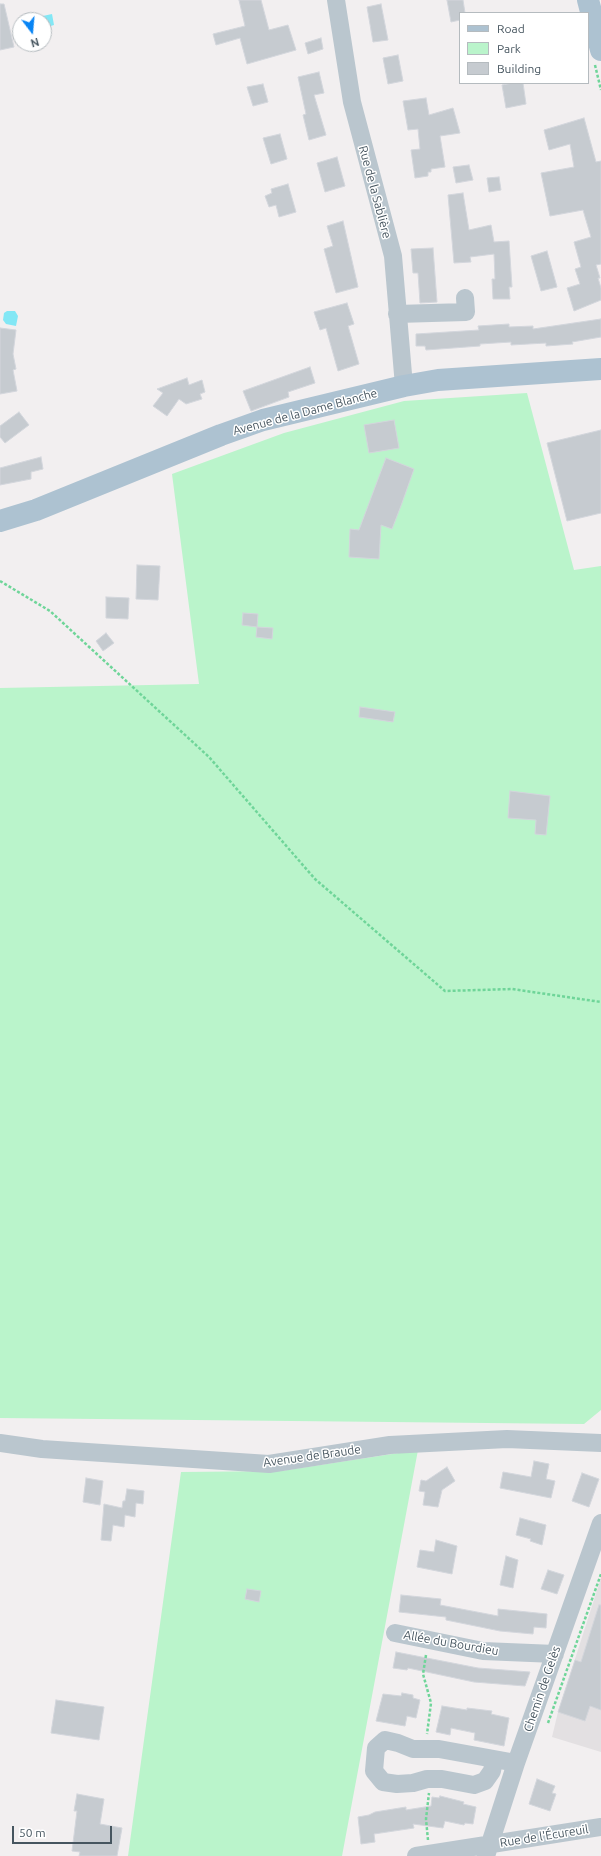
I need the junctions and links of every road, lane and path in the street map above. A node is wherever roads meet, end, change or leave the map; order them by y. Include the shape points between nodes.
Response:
1 (336, 0) edge
2 (588, 0) edge
3 (601, 50) edge
4 (465, 298) dead end
5 (397, 314) junction
6 (601, 369) edge
7 (404, 386) junction
8 (0, 521) edge
9 (0, 581) edge
10 (601, 1002) edge
11 (0, 1443) edge
12 (601, 1443) edge
13 (601, 1523) edge
14 (395, 1633) dead end
15 (555, 1654) junction
16 (494, 1760) junction
17 (516, 1763) junction
18 (601, 1827) edge
19 (488, 1850) edge
20 (416, 1856) edge

1 - 5 street, Rue de la Sablière via 352,102 392,256
2 - 3 main road
4 - 5 street via 466,312
5 - 7 street, Rue de la Sablière
6 - 7 main road, Avenue de la Dame Blanche via 438,380
7 - 8 main road, Avenue de la Dame Blanche via 263,420 36,510
9 - 10 path via 50,611 204,752 316,879 445,991 512,989
11 - 12 street, Avenue de Braude via 42,1449 269,1464 390,1445 507,1439
13 - 15 street, Chemin de Gelès
14 - 15 street, Allée du Bourdieu via 483,1651
15 - 17 street, Chemin de Gelès
16 - 16 street via 439,1749 413,1749 385,1740 376,1748 374,1771 383,1782 397,1784 442,1779 474,1785 486,1781 492,1771
16 - 17 street
17 - 19 street, Chemin de Gelès
18 - 19 street, Rue de l'Écureuil
19 - 20 street, Rue de l'Écureuil

